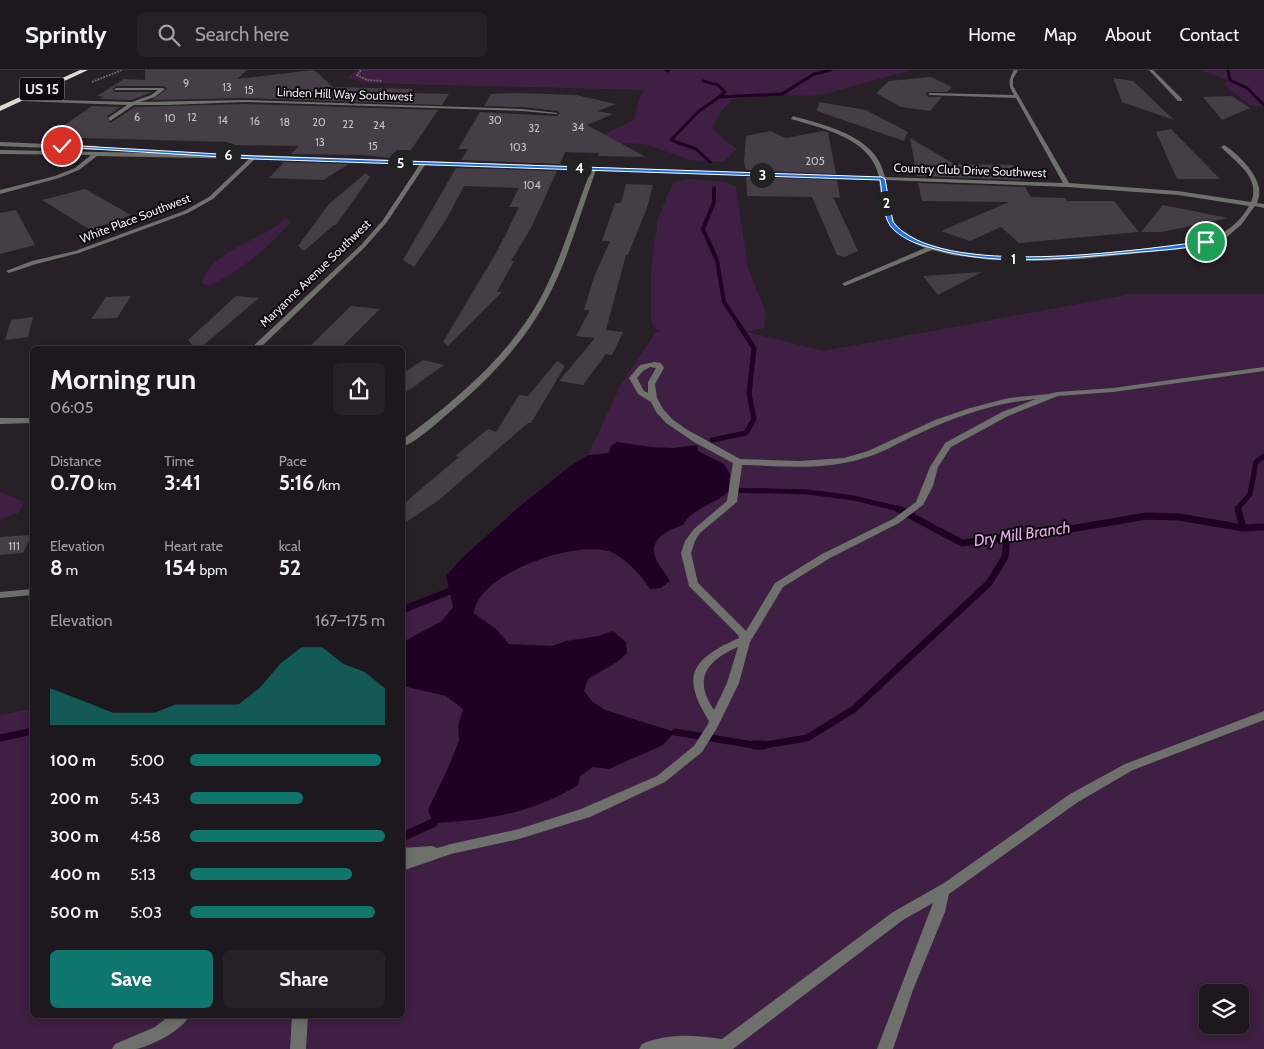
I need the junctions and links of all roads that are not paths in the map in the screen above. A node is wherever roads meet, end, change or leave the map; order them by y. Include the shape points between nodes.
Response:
1 (85, 70) edge
2 (1016, 70) edge
3 (1151, 70) edge
4 (44, 79) dead end
5 (116, 89) dead end
6 (930, 94) dead end
7 (1017, 97) junction
8 (20, 100) junction
9 (1180, 100) dead end
10 (133, 103) junction
11 (0, 109) edge
12 (556, 113) dead end
13 (793, 118) dead end
14 (110, 119) dead end
15 (0, 144) edge
16 (29, 146) junction
17 (1224, 147) dead end
18 (104, 148) junction
19 (0, 152) edge
20 (19, 152) junction
21 (95, 155) junction
22 (254, 158) junction
23 (423, 164) junction
24 (594, 169) junction
25 (882, 179) junction
26 (1067, 185) junction
27 (0, 192) edge
28 (1253, 203) junction
29 (1264, 206) edge
30 (930, 248) junction
31 (9, 271) dead end
32 (844, 284) dead end
33 (257, 346) edge
34 (1264, 369) edge
35 (1057, 394) junction
36 (652, 400) dead end
37 (0, 421) edge
38 (30, 421) edge
39 (405, 443) edge
40 (738, 462) junction
41 (30, 592) edge
42 (0, 595) edge
43 (745, 641) junction
44 (1264, 715) edge
45 (714, 723) junction
46 (451, 849) junction
47 (405, 854) edge
48 (405, 865) edge
49 (943, 890) junction
50 (179, 1018) edge
51 (300, 1018) edge
52 (722, 1048) edge
53 (120, 1049) edge
54 (298, 1049) edge
55 (647, 1049) edge
56 (886, 1049) edge

1 - 8 highway, US 15
2 - 7 street via 1011,86
3 - 9 street
4 - 8 highway via 19,93 17,97
5 - 10 street, Linden Hill Way Southwest via 162,90
6 - 7 street
7 - 26 street
8 - 10 street, Linden Hill Way Southwest
8 - 11 highway, US 15
10 - 12 street, Linden Hill Way Southwest via 245,101
10 - 14 street, Linden Hill Way Southwest
13 - 25 street via 838,133 864,148 880,166
15 - 16 street, Country Club Drive Southwest
16 - 18 street, Country Club Drive Southwest
16 - 20 street
17 - 28 street via 1255,182 1257,194
18 - 21 street
18 - 22 street, Country Club Drive Southwest
19 - 20 street, Country Club Drive Southwest
20 - 21 street, Country Club Drive Southwest
21 - 22 street, Country Club Drive Southwest
21 - 27 street via 77,169 57,177
22 - 23 street, Country Club Drive Southwest
22 - 31 street, White Place Southwest via 211,198 186,212 82,250
23 - 24 street, Country Club Drive Southwest
23 - 33 street, Maryanne Avenue Southwest via 385,221 363,246
24 - 25 street, Country Club Drive Southwest
24 - 39 street via 554,278 535,314 509,350 471,388
25 - 26 street, Country Club Drive Southwest
25 - 30 street via 890,222 904,236
26 - 28 street, Country Club Drive Southwest via 1144,189
28 - 29 street, Country Club Drive Southwest
28 - 30 street via 1238,228 1219,238 1191,246 1024,260
30 - 32 street
34 - 35 street via 1113,390
35 - 40 street via 1000,401 948,418 884,448 833,463
35 - 43 street via 1005,414 948,445 934,468 920,504 896,521 826,556 779,585
36 - 40 street via 665,419 677,428
37 - 38 street
40 - 43 street via 732,502 697,531 686,553 693,584 744,634
41 - 42 street
43 - 45 street via 733,683
43 - 45 street via 718,652 699,668 699,687
44 - 49 street via 1129,767 1074,798
45 - 46 street via 698,749 661,779 585,813 519,834
46 - 47 street
46 - 48 street
49 - 52 street via 898,916
49 - 56 street via 938,912
50 - 53 street via 160,1032
51 - 54 street
52 - 55 street via 684,1041

